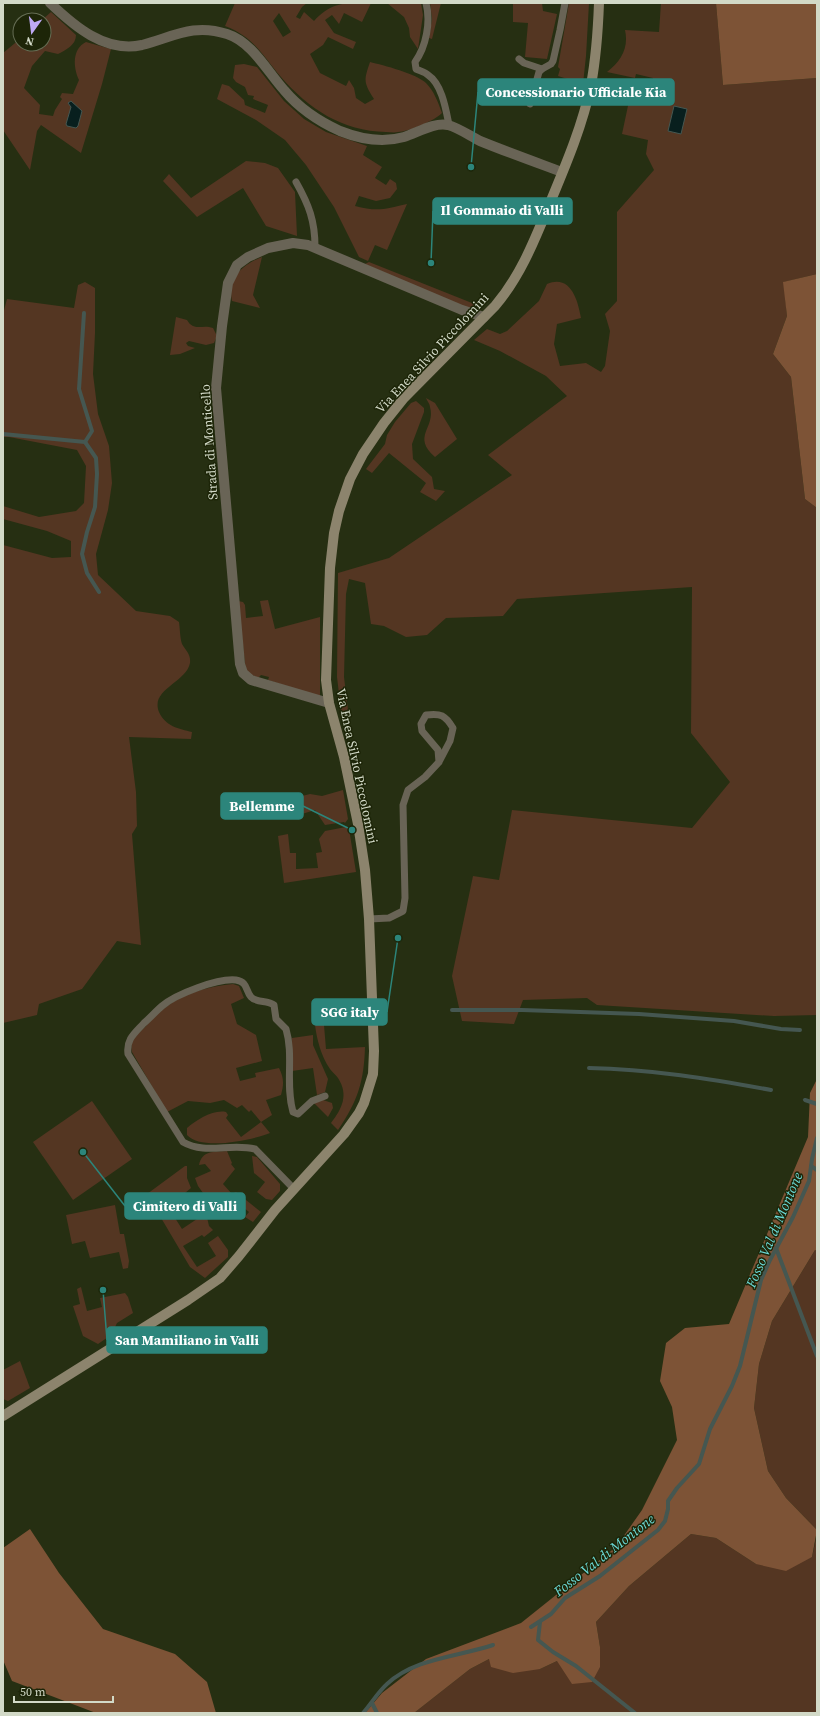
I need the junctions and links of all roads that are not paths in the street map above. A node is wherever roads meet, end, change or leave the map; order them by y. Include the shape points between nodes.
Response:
1 (50, 3) edge
2 (426, 3) edge
3 (565, 3) edge
4 (599, 3) edge
5 (519, 59) dead end
6 (542, 69) junction
7 (530, 104) dead end
8 (449, 125) junction
9 (562, 172) junction
10 (296, 182) dead end
11 (315, 247) junction
12 (484, 317) junction
13 (329, 703) junction
14 (439, 762) junction
15 (369, 919) junction
16 (325, 1096) dead end
17 (294, 1189) junction
18 (3, 1416) edge

1 - 8 street via 85,33 101,41 125,46 141,45 184,31 204,29 236,38 249,48 284,91 304,110 330,126 357,137 373,140 397,139 432,127
2 - 8 lane via 428,18 421,53 415,62 416,69 430,75 444,103
3 - 6 lane via 554,57 551,64
4 - 9 main road, Via Enea Silvio Piccolomini via 589,91 579,131
5 - 6 lane
6 - 7 lane
8 - 9 street via 481,141
9 - 12 main road, Via Enea Silvio Piccolomini via 523,263 507,290
10 - 11 lane via 309,205
11 - 12 street, Strada di Monticello
11 - 13 street, Strada di Monticello via 293,243 268,248 237,265 228,283 216,388 240,664 243,673 251,680
12 - 13 main road, Via Enea Silvio Piccolomini via 395,408 354,469 337,518 331,554 326,652
13 - 15 main road, Via Enea Silvio Piccolomini via 344,757 358,824
14 - 14 lane via 438,750 422,731 421,724 426,715 436,714 447,718 454,728
14 - 15 lane via 408,790 404,805 403,911 389,918
15 - 17 main road, Via Enea Silvio Piccolomini via 374,1051 373,1074 368,1096 360,1113 344,1134
16 - 17 lane via 312,1101 298,1114 293,1112 288,1085 289,1056 286,1029 276,1019 274,1005 251,997 246,984 242,982 225,980 209,983 172,999 132,1036 127,1046 128,1054 183,1142 204,1149 255,1149
17 - 18 main road, Via Enea Silvio Piccolomini via 216,1281

